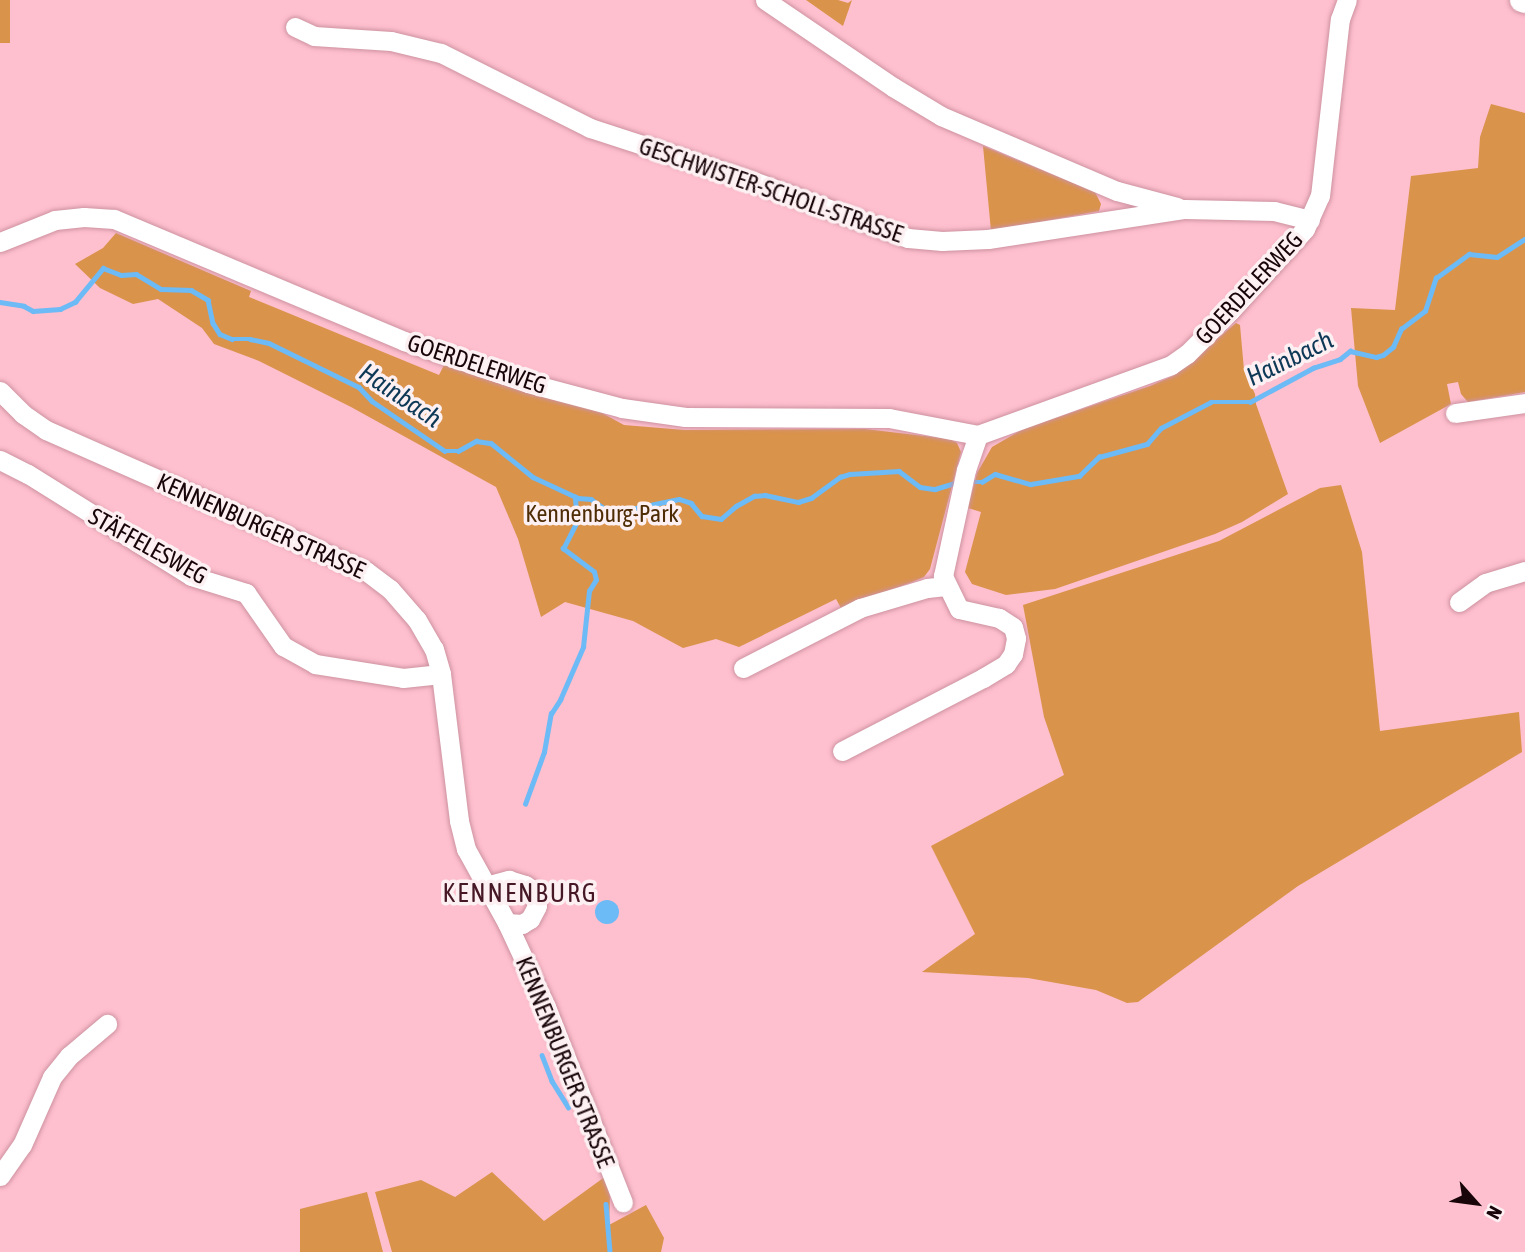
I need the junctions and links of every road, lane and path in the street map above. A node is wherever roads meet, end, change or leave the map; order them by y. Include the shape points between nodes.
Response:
1 (765, 0) edge
2 (1347, 0) edge
3 (295, 27) dead end
4 (1185, 209) junction
5 (1310, 220) junction
6 (0, 242) edge
7 (0, 391) edge
8 (1525, 403) edge
9 (1455, 413) dead end
10 (978, 435) junction
11 (0, 460) edge
12 (1525, 571) edge
13 (946, 586) junction
14 (1459, 602) dead end
15 (743, 668) dead end
16 (441, 674) junction
17 (842, 751) dead end
18 (486, 886) junction
19 (507, 923) junction
20 (107, 1024) dead end
21 (0, 1176) edge
22 (623, 1202) dead end

1 - 4 street via 941,116 1117,191
2 - 5 street, GOERDELERWEG via 1340,19 1320,196
3 - 4 street, GESCHWISTER-SCHOLL-STRASSE via 314,36 424,47 590,128 754,181 908,238 988,239
4 - 5 street, GESCHWISTER-SCHOLL-STRASSE via 1274,211
5 - 10 street, GOERDELERWEG via 1265,275 1171,365
6 - 10 street, GOERDELERWEG via 55,220 114,219 404,341 528,383 622,408 685,417 889,418
7 - 16 street, KENNENBURGER STRASSE via 46,430 375,577 417,620 434,649
8 - 9 street
10 - 13 street via 943,565
11 - 16 street, STÄFFELESWEG via 191,576 246,593 283,646 315,664 403,678
12 - 14 street via 1485,583
13 - 15 street via 860,608
13 - 17 street via 959,608 999,618 1013,627 1016,643 1010,659 983,678
16 - 18 street, KENNENBURGER STRASSE via 460,831
18 - 19 street, KENNENBURGER STRASSE
18 - 19 street, KENNENBURGER STRASSE via 509,880 534,891 537,906 530,919 522,924
19 - 22 street, KENNENBURGER STRASSE via 561,1042
20 - 21 street via 52,1077 22,1145

